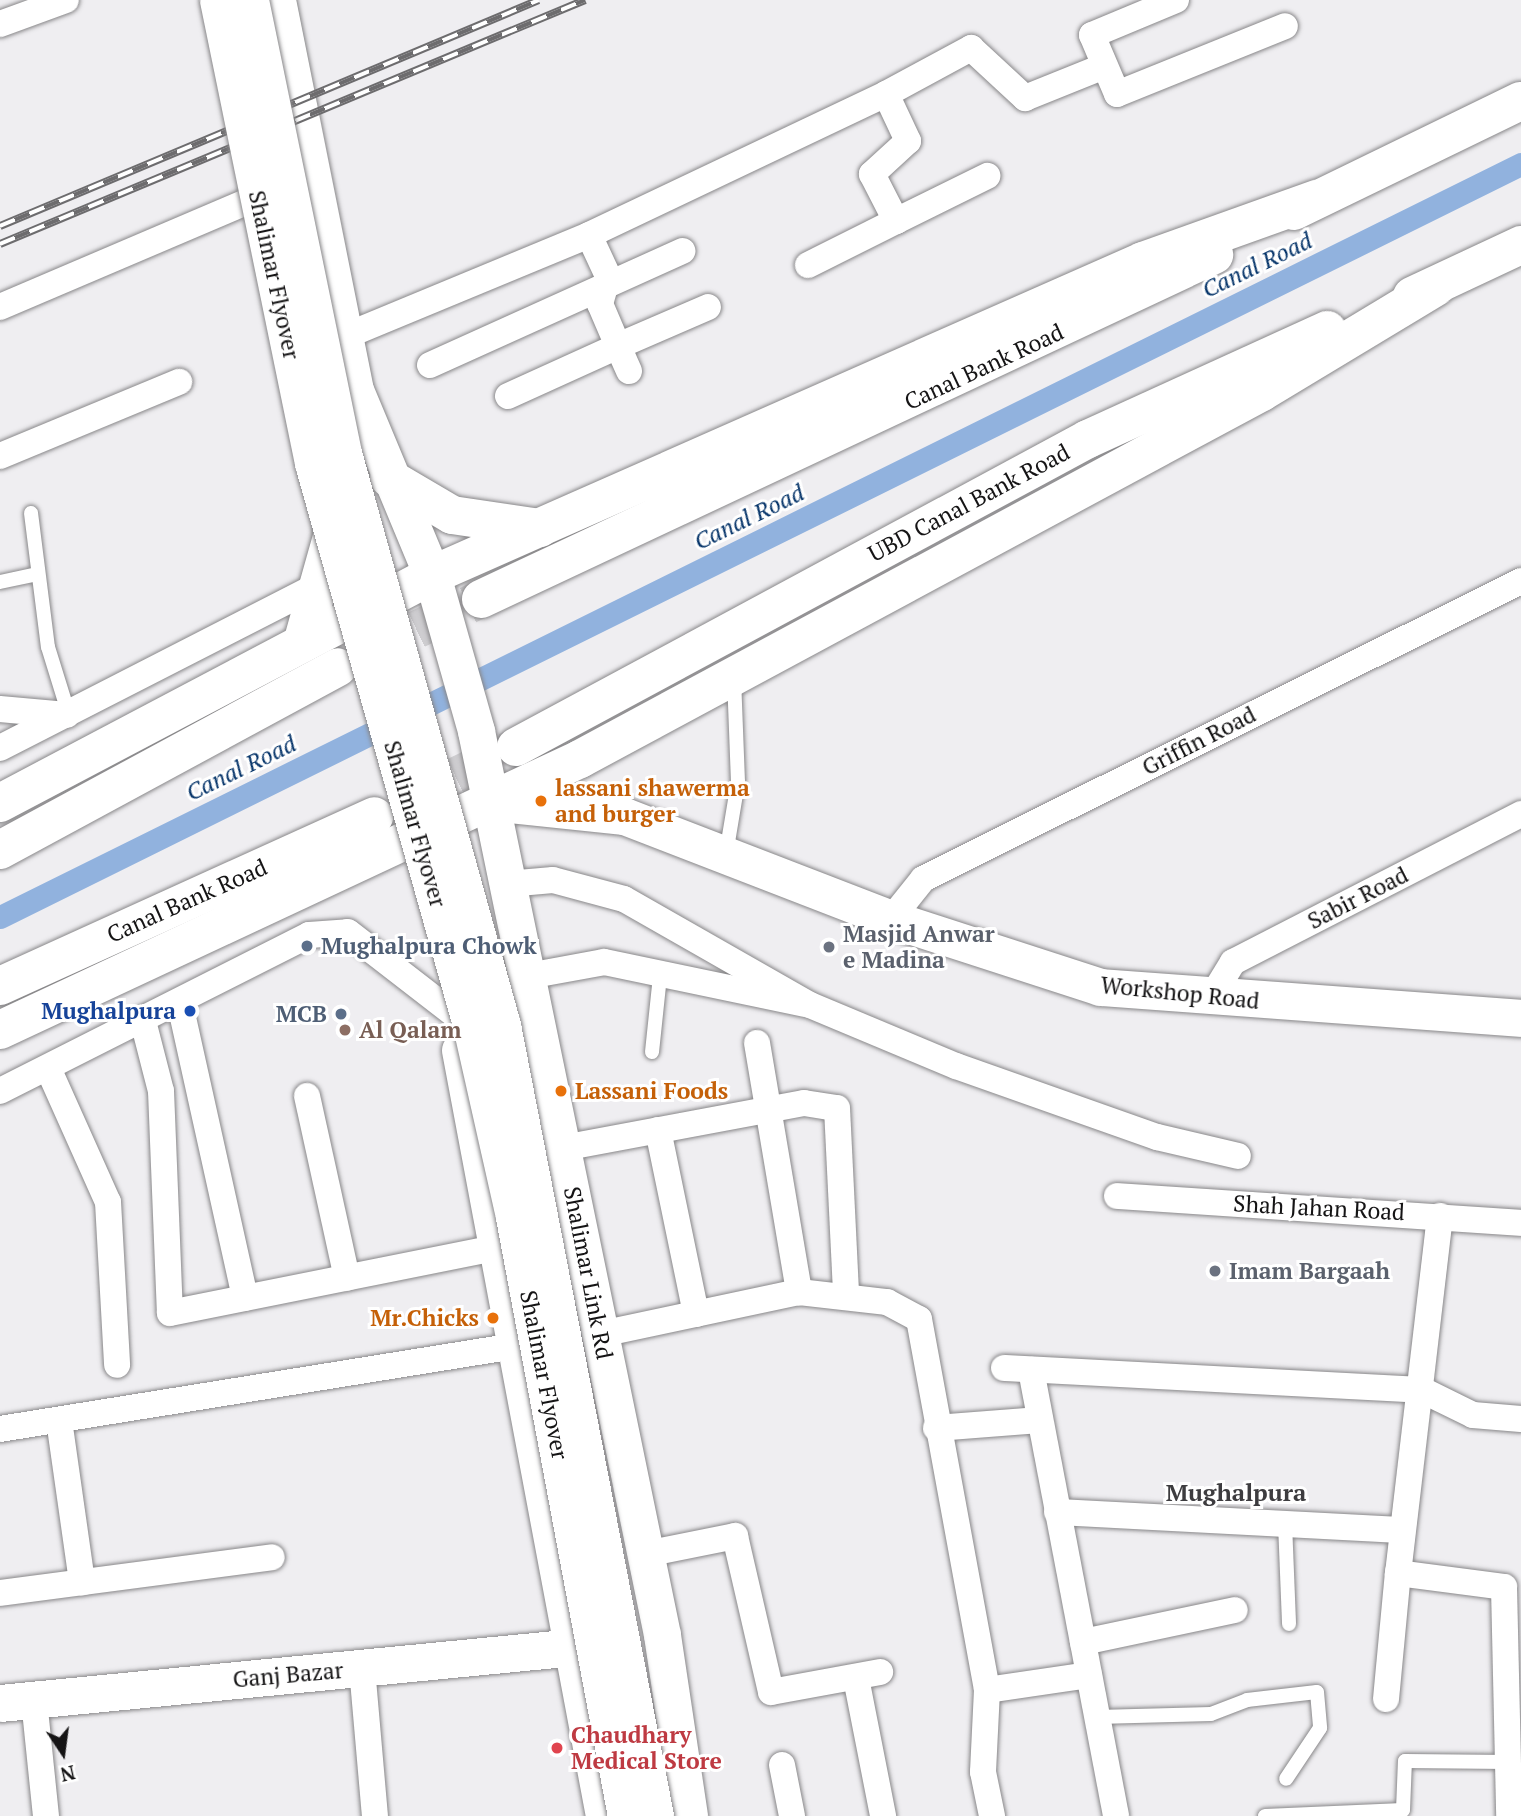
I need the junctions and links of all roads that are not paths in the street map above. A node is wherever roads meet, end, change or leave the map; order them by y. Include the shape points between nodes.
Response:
1 (66, 0) edge
2 (207, 0) edge
3 (218, 0) edge
4 (250, 0) edge
5 (277, 0) edge
6 (1176, 0) edge
7 (0, 24) edge
8 (1284, 26) dead end
9 (1102, 67) junction
10 (886, 94) junction
11 (1521, 101) edge
12 (306, 132) junction
13 (238, 153) junction
14 (987, 176) dead end
15 (1316, 199) junction
16 (248, 201) junction
17 (895, 221) junction
18 (589, 235) junction
19 (1521, 245) edge
20 (682, 251) dead end
21 (808, 265) dead end
22 (608, 282) junction
23 (1436, 287) junction
24 (0, 307) edge
25 (708, 307) dead end
26 (343, 337) junction
27 (618, 346) junction
28 (430, 365) dead end
29 (629, 371) dead end
30 (179, 382) dead end
31 (508, 396) dead end
32 (0, 456) edge
33 (389, 478) junction
34 (31, 513) dead end
35 (335, 526) junction
36 (541, 528) junction
37 (38, 574) junction
38 (432, 575) junction
39 (1521, 581) edge
40 (0, 582) edge
41 (318, 585) junction
42 (481, 599) tunnel mouth
43 (358, 609) junction
44 (303, 640) junction
45 (355, 667) junction
46 (733, 677) junction
47 (0, 709) edge
48 (69, 715) junction
49 (516, 747) tunnel mouth
50 (0, 748) edge
51 (491, 802) junction
52 (0, 803) edge
53 (1521, 814) edge
54 (374, 816) tunnel mouth
55 (415, 839) junction
56 (0, 849) edge
57 (726, 855) junction
58 (507, 884) junction
59 (292, 897) junction
60 (891, 919) junction
61 (309, 935) junction
62 (528, 976) junction
63 (660, 976) junction
64 (0, 986) edge
65 (1211, 998) junction
66 (180, 1004) junction
67 (810, 1005) junction
68 (454, 1014) junction
69 (1521, 1018) edge
70 (143, 1021) junction
71 (0, 1030) edge
72 (757, 1043) dead end
73 (652, 1052) dead end
74 (47, 1068) junction
75 (0, 1091) edge
76 (307, 1096) dead end
77 (765, 1110) junction
78 (658, 1130) junction
79 (563, 1148) junction
80 (1238, 1156) dead end
81 (1117, 1196) dead end
82 (1440, 1216) junction
83 (1521, 1223) edge
84 (495, 1248) junction
85 (347, 1278) junction
86 (799, 1292) junction
87 (846, 1293) junction
88 (244, 1298) junction
89 (696, 1314) junction
90 (601, 1334) junction
91 (515, 1346) junction
92 (117, 1366) dead end
93 (1004, 1368) dead end
94 (1031, 1370) junction
95 (1422, 1390) junction
96 (1521, 1419) edge
97 (59, 1420) junction
98 (1040, 1420) junction
99 (936, 1428) junction
100 (0, 1429) edge
101 (1057, 1512) junction
102 (1285, 1523) junction
103 (1402, 1530) junction
104 (646, 1553) junction
105 (272, 1557) dead end
106 (1398, 1573) junction
107 (82, 1582) junction
108 (0, 1593) edge
109 (1235, 1610) dead end
110 (1289, 1624) dead end
111 (1083, 1642) junction
112 (575, 1647) junction
113 (362, 1668) junction
114 (1089, 1675) junction
115 (987, 1690) junction
116 (1386, 1699) dead end
117 (17, 1701) edge
118 (1097, 1717) junction
119 (1508, 1762) junction
120 (782, 1765) dead end
121 (1286, 1779) dead end
122 (46, 1816) edge
123 (374, 1816) edge
124 (604, 1816) edge
125 (626, 1816) edge
126 (655, 1816) edge
127 (689, 1816) edge
128 (792, 1816) edge
129 (883, 1816) edge
130 (992, 1816) edge
131 (1116, 1816) edge
132 (1265, 1816) edge
133 (1509, 1816) edge

1 - 7 street
2 - 13 main road
3 - 125 main road, Shalimar Flyover, bridge via 313,463 470,1021 508,1191
4 - 126 main road, Shalimar Flyover, bridge via 343,453 502,1026
5 - 12 main road, Shalimar Link Rd
6 - 9 street via 1091,35
8 - 9 street via 1122,96
9 - 10 street via 1025,98 971,48
10 - 17 street via 908,141 872,174
10 - 18 street
11 - 15 highway, Canal Bank Road
12 - 13 main road
12 - 26 main road, Shalimar Link Rd
13 - 16 main road
14 - 17 street
15 - 36 highway via 1143,261
15 - 42 highway, Canal Bank Road via 1114,307
16 - 24 street
16 - 35 main road
17 - 21 street
18 - 22 street
18 - 26 street
19 - 23 highway
20 - 22 street
22 - 27 street via 600,304
22 - 28 street
23 - 46 highway via 1262,392
23 - 49 highway, UBD Canal Bank Road via 1243,364 1088,439
25 - 27 street
26 - 33 main road, Shalimar Link Rd
27 - 29 street
27 - 31 street
30 - 32 street
33 - 36 highway via 452,515
33 - 38 main road, Shalimar Link Rd
34 - 37 lane
35 - 41 highway
35 - 43 main road
36 - 38 highway
37 - 40 lane
37 - 48 lane via 48,647
38 - 43 highway
38 - 51 main road, Shalimar Link Rd
39 - 60 street, Griffin Road via 923,879
41 - 44 highway
41 - 48 street
43 - 44 highway
43 - 45 main road
44 - 52 highway
45 - 55 main road, bridge via 404,783
45 - 56 highway
46 - 51 highway
46 - 57 lane via 738,782
47 - 48 street
48 - 50 street
51 - 55 highway
51 - 57 main road, Workshop Road via 624,816
51 - 58 main road, Shalimar Link Rd
53 - 65 street, Sabir Road via 1233,962
54 - 64 highway, Canal Bank Road
55 - 59 highway
55 - 68 main road
57 - 60 main road, Workshop Road
58 - 62 main road, Shalimar Link Rd
58 - 67 street via 553,880 624,899
59 - 61 street
59 - 71 highway
60 - 65 main road, Workshop Road via 1100,987
61 - 66 street
61 - 68 street via 348,932
62 - 63 street via 604,962
62 - 79 main road, Shalimar Link Rd
63 - 67 street
63 - 73 lane
65 - 69 main road, Workshop Road
66 - 70 street
66 - 88 street
67 - 80 street via 956,1066 1157,1137
68 - 84 main road
70 - 74 street
70 - 88 street via 161,1091 170,1312
72 - 77 street
74 - 75 street
74 - 92 street via 108,1202
76 - 85 street
77 - 78 street
77 - 86 street
77 - 87 street via 804,1103 837,1108
78 - 79 street
78 - 89 street
79 - 90 main road, Shalimar Link Rd
81 - 82 street, Shah Jahan Road
82 - 83 street, Shah Jahan Road
82 - 95 street
84 - 85 street
84 - 91 main road
85 - 88 street
86 - 87 street
86 - 89 street
87 - 99 street via 887,1302 919,1319
89 - 90 street
90 - 104 main road, Shalimar Link Rd
91 - 97 street
91 - 112 main road
93 - 94 street
94 - 95 street
94 - 98 street
95 - 96 street via 1473,1415
95 - 103 street
97 - 100 street
97 - 107 street
98 - 99 street
98 - 101 street
99 - 115 street
101 - 102 street
101 - 111 street
102 - 103 street
102 - 110 lane
103 - 106 street
104 - 127 main road, Shalimar Link Rd
104 - 129 street via 735,1536 769,1690 868,1675
105 - 107 street
106 - 116 street
106 - 119 street via 1504,1587
107 - 108 street
109 - 111 street
111 - 114 street
112 - 113 main road, Ganj Bazar
112 - 124 main road
113 - 117 main road, Ganj Bazar
113 - 123 street
114 - 115 street
114 - 118 street
115 - 130 street via 983,1772
117 - 122 street
118 - 121 lane via 1211,1714 1247,1700 1317,1692 1320,1728
118 - 131 street
119 - 132 lane via 1405,1761 1403,1810
119 - 133 street
120 - 128 street

